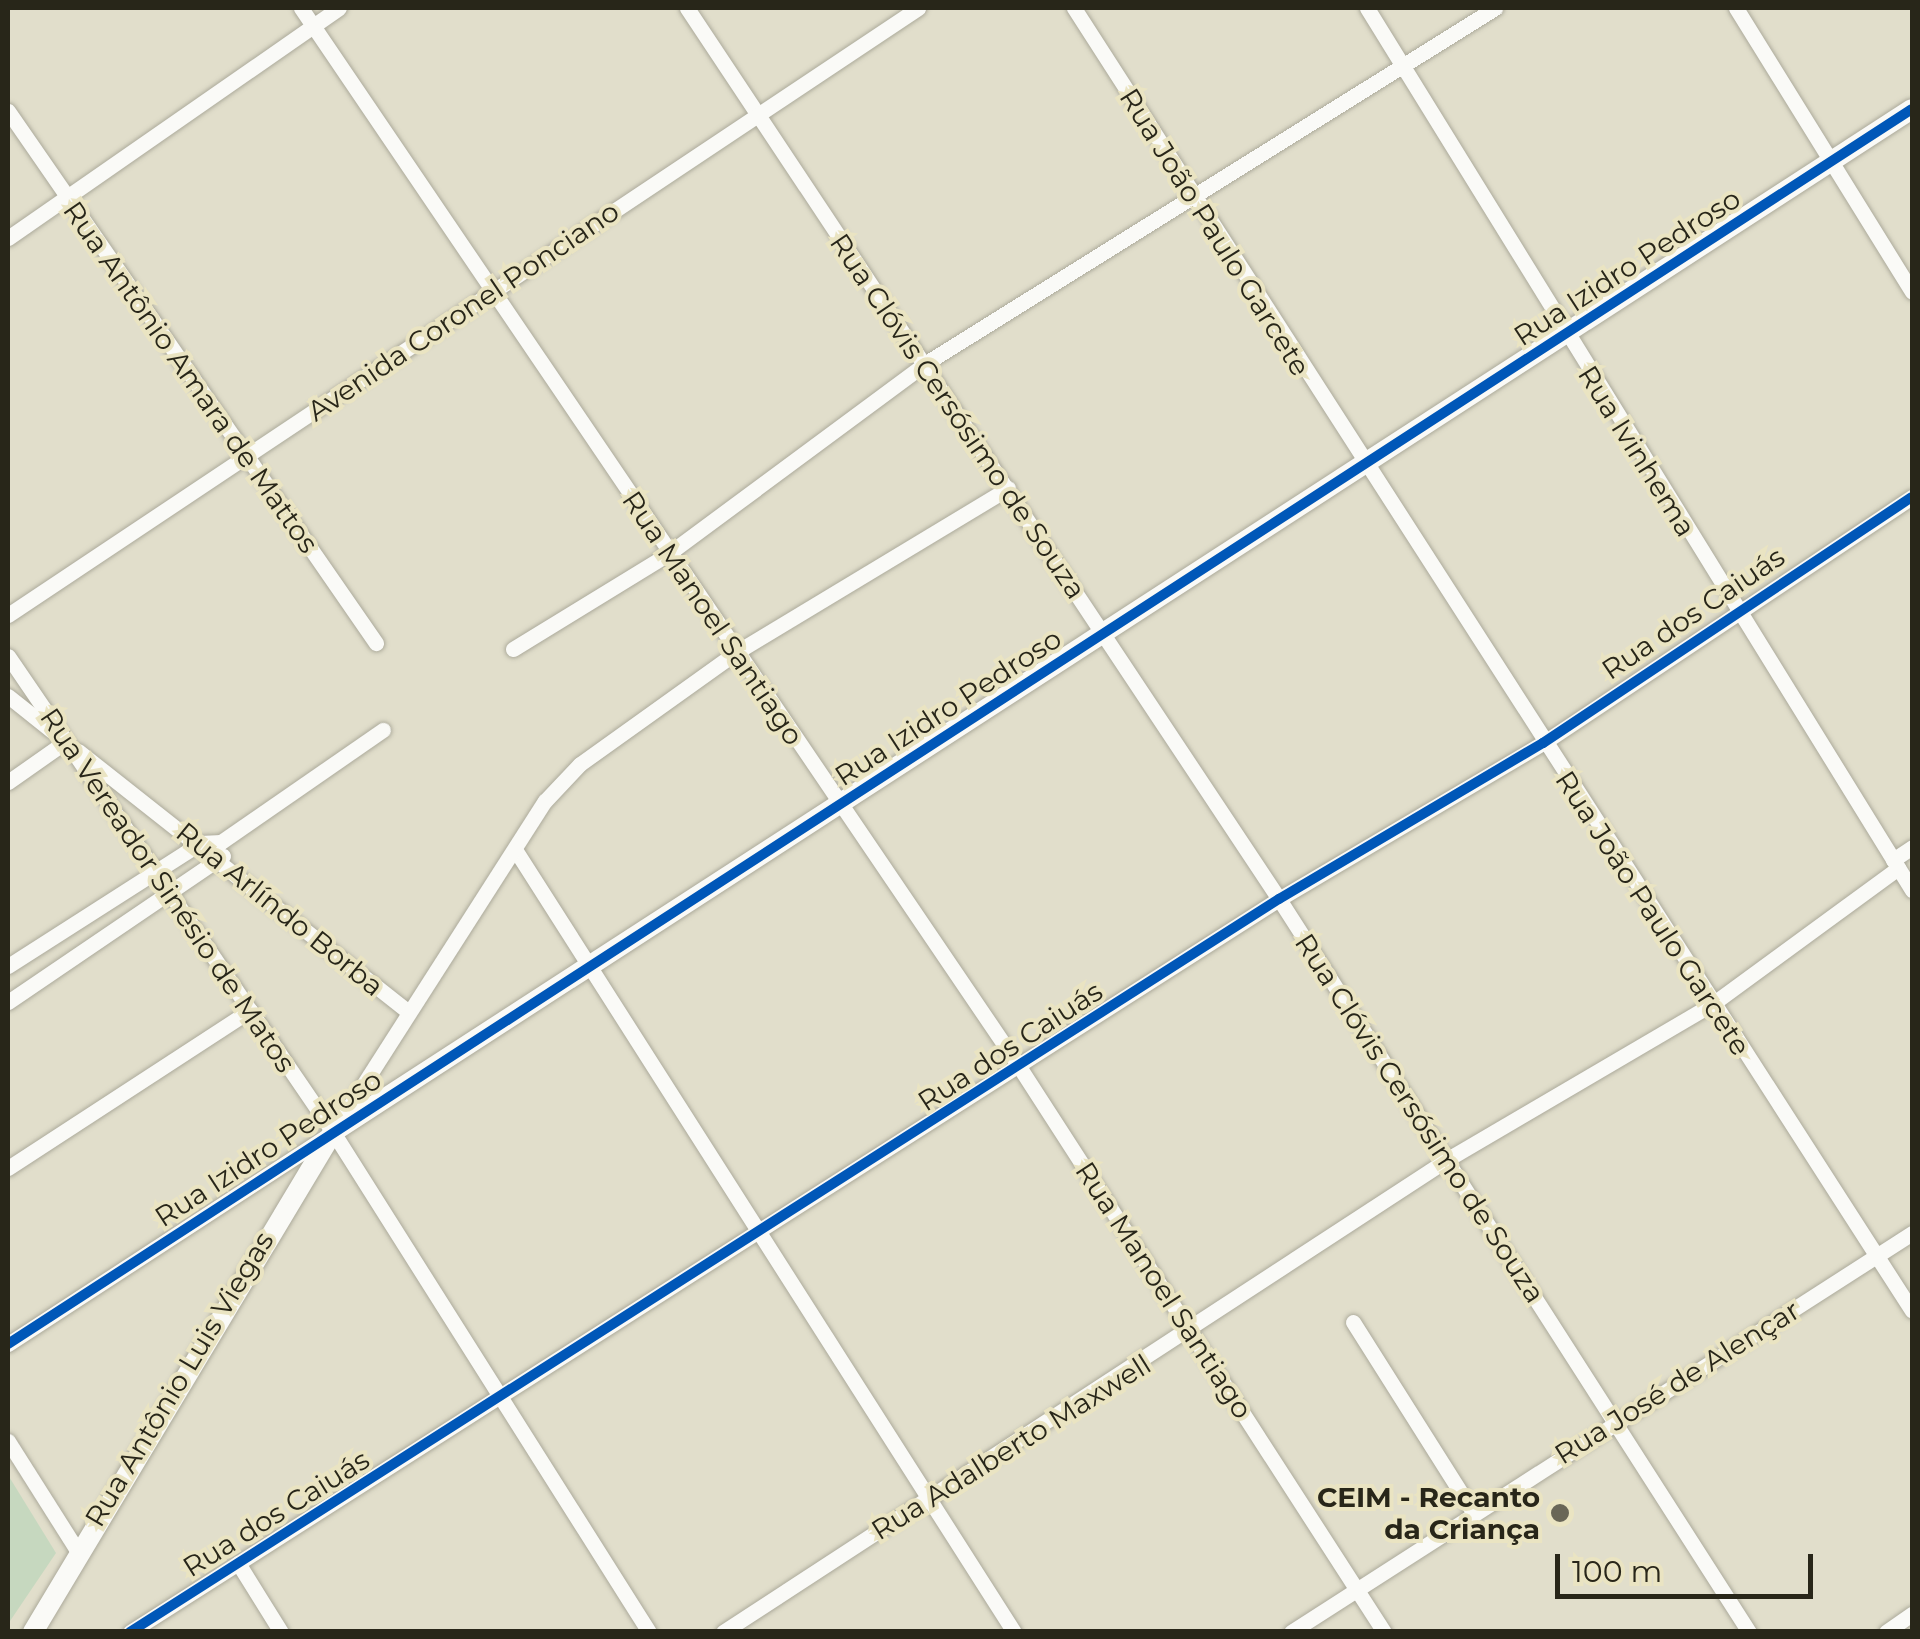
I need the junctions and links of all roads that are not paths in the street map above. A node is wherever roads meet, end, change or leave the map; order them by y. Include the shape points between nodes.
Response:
1 (300, 8) edge
2 (339, 8) edge
3 (688, 8) edge
4 (918, 8) edge
5 (1074, 8) edge
6 (1368, 8) edge
7 (1494, 8) edge
8 (1736, 8) edge
9 (312, 26) junction
10 (1402, 65) junction
11 (1912, 109) edge
12 (8, 111) edge
13 (755, 112) junction
14 (1832, 161) junction
15 (1194, 198) junction
16 (68, 199) junction
17 (8, 238) edge
18 (1912, 292) edge
19 (496, 293) junction
20 (1564, 334) junction
21 (926, 363) junction
22 (246, 456) junction
23 (1362, 466) junction
24 (1008, 488) junction
25 (1912, 497) edge
26 (668, 554) junction
27 (1734, 609) junction
28 (8, 615) edge
29 (1102, 634) junction
30 (376, 643) dead end
31 (513, 649) dead end
32 (736, 653) junction
33 (8, 656) edge
34 (8, 696) edge
35 (383, 730) dead end
36 (66, 742) junction
37 (1543, 743) junction
38 (8, 782) edge
39 (842, 803) junction
40 (221, 842) junction
41 (200, 843) junction
42 (1912, 847) edge
43 (516, 851) junction
44 (224, 862) junction
45 (1896, 864) junction
46 (154, 872) junction
47 (1912, 890) edge
48 (171, 896) junction
49 (1279, 899) junction
50 (8, 966) edge
51 (587, 968) junction
52 (8, 1002) edge
53 (1712, 1005) junction
54 (250, 1010) junction
55 (408, 1012) junction
56 (1020, 1068) junction
57 (333, 1132) junction
58 (1448, 1159) junction
59 (8, 1168) edge
60 (762, 1231) junction
61 (1912, 1233) edge
62 (1876, 1255) junction
63 (1912, 1311) edge
64 (1353, 1322) dead end
65 (1192, 1333) junction
66 (8, 1344) edge
67 (502, 1400) junction
68 (1617, 1420) junction
69 (8, 1441) edge
70 (930, 1498) junction
71 (1473, 1512) junction
72 (77, 1550) junction
73 (238, 1562) junction
74 (1356, 1588) junction
75 (1912, 1614) edge
76 (32, 1632) edge
77 (130, 1632) edge
78 (281, 1632) edge
79 (650, 1632) edge
80 (724, 1632) edge
81 (1014, 1632) edge
82 (1290, 1632) edge
83 (1384, 1632) edge
84 (1749, 1632) edge
85 (1886, 1632) edge

1 - 9 street, Rua Manoel Santiago
2 - 9 street
3 - 13 street, Rua Clóvis Cersósimo de Souza
4 - 13 street, Avenida Coronel Ponciano
5 - 15 street, Rua João Paulo Garcete
6 - 10 street, Rua Ivinhema
7 - 10 street
8 - 14 street
9 - 16 street
9 - 19 street, Rua Manoel Santiago
10 - 15 street
10 - 20 street, Rua Ivinhema
11 - 14 street, Rua Izidro Pedroso
12 - 16 street, Rua Antônio Amara de Mattos
13 - 19 street, Avenida Coronel Ponciano
13 - 21 street, Rua Clóvis Cersósimo de Souza
14 - 18 street
14 - 20 street, Rua Izidro Pedroso
15 - 21 street
15 - 23 street, Rua João Paulo Garcete
16 - 17 street
16 - 22 street, Rua Antônio Amara de Mattos
19 - 22 street, Avenida Coronel Ponciano
19 - 26 street, Rua Manoel Santiago
20 - 23 street, Rua Izidro Pedroso
20 - 27 street, Rua Ivinhema
21 - 24 street, Rua Clóvis Cersósimo de Souza
21 - 26 street
22 - 28 street, Avenida Coronel Ponciano
22 - 30 street, Rua Antônio Amara de Mattos
23 - 29 street, Rua Izidro Pedroso
23 - 37 street, Rua João Paulo Garcete
24 - 29 street, Rua Clóvis Cersósimo de Souza
24 - 32 street
25 - 27 street, Rua dos Caiuás
26 - 31 street
26 - 32 street, Rua Manoel Santiago
27 - 37 street, Rua dos Caiuás
27 - 45 street, Rua Ivinhema
29 - 39 street, Rua Izidro Pedroso
29 - 49 street, Rua Clóvis Cersósimo de Souza
32 - 39 street, Rua Manoel Santiago
32 - 43 street via 580,764
33 - 36 street, Rua Vereador Sinésio de Matos
34 - 36 street, Rua Arlíndo Borba
35 - 40 street
36 - 38 street
36 - 41 street, Rua Arlíndo Borba
36 - 46 street, Rua Vereador Sinésio de Matos
37 - 49 street, Rua dos Caiuás
37 - 53 street, Rua João Paulo Garcete
39 - 51 street, Rua Izidro Pedroso
39 - 56 street, Rua Manoel Santiago
40 - 41 street
40 - 44 street
41 - 44 street, Rua Arlíndo Borba
41 - 46 street
42 - 45 street, Rua Adalberto Maxwell
43 - 51 street
43 - 55 street
44 - 48 street
44 - 55 street, Rua Arlíndo Borba
45 - 47 street, Rua Ivinhema
45 - 53 street, Rua Adalberto Maxwell
46 - 48 street, Rua Vereador Sinésio de Matos
46 - 50 street
48 - 52 street
48 - 54 street, Rua Vereador Sinésio de Matos
49 - 56 street, Rua dos Caiuás
49 - 58 street, Rua Clóvis Cersósimo de Souza
51 - 57 street, Rua Izidro Pedroso
51 - 60 street
53 - 58 street, Rua Adalberto Maxwell
53 - 62 street, Rua João Paulo Garcete
54 - 57 street, Rua Vereador Sinésio de Matos
54 - 59 street
55 - 57 street
56 - 60 street, Rua dos Caiuás
56 - 65 street, Rua Manoel Santiago
57 - 66 street, Rua Izidro Pedroso
57 - 67 street, Rua Vereador Sinésio de Matos
57 - 72 street, Rua Antônio Luis Viegas
58 - 65 street, Rua Adalberto Maxwell
58 - 68 street, Rua Clóvis Cersósimo de Souza
60 - 67 street, Rua dos Caiuás
60 - 70 street
61 - 62 street, Rua José de Alençar
62 - 63 street, Rua João Paulo Garcete
62 - 68 street, Rua José de Alençar
64 - 71 street
65 - 70 street, Rua Adalberto Maxwell
65 - 74 street, Rua Manoel Santiago
67 - 73 street, Rua dos Caiuás
67 - 79 street, Rua Vereador Sinésio de Matos
68 - 71 street, Rua José de Alençar
68 - 84 street, Rua Clóvis Cersósimo de Souza
69 - 72 street
70 - 80 street, Rua Adalberto Maxwell
70 - 81 street
71 - 74 street, Rua José de Alençar
72 - 76 street, Rua Antônio Luis Viegas
73 - 77 street, Rua dos Caiuás
73 - 78 street
74 - 82 street, Rua José de Alençar
74 - 83 street, Rua Manoel Santiago
75 - 85 street

